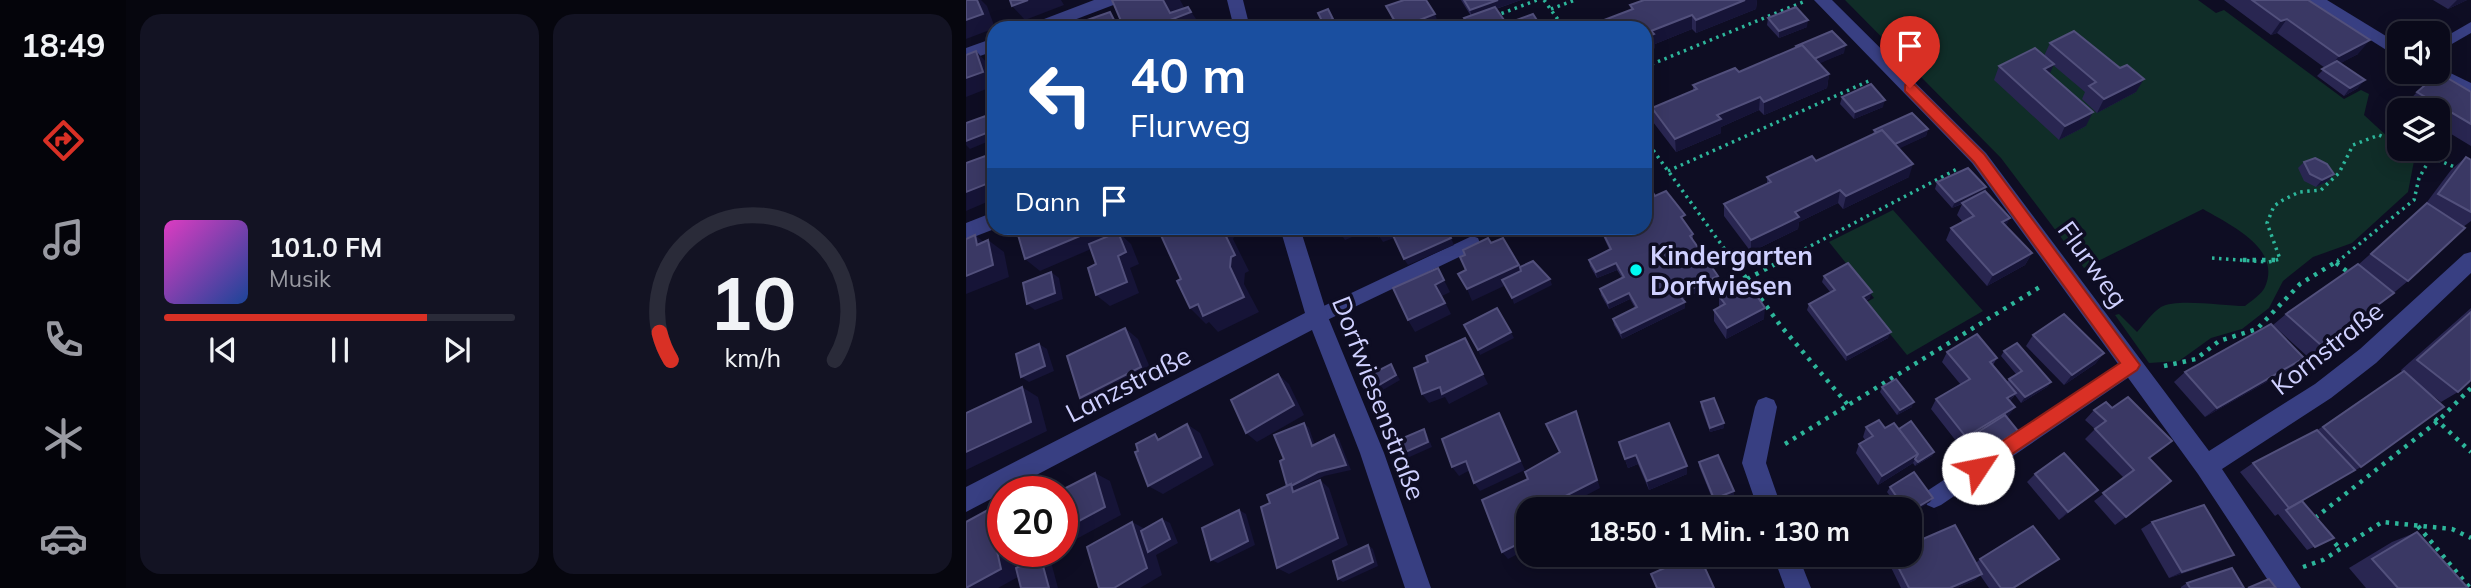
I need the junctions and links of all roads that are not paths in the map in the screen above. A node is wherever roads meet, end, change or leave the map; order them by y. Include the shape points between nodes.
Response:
1 (1110, 0) edge
2 (1235, 0) edge
3 (1822, 0) edge
4 (2315, 0) edge
5 (1055, 21) edge
6 (1240, 21) edge
7 (2471, 27) edge
8 (2450, 40) edge
9 (2387, 45) edge
10 (987, 47) edge
11 (966, 55) edge
12 (2450, 80) edge
13 (2471, 91) edge
14 (987, 223) edge
15 (966, 232) edge
16 (1292, 235) edge
17 (1472, 243) edge
18 (2471, 260) edge
19 (1317, 317) junction
20 (2137, 372) junction
21 (1766, 407) dead end
22 (2206, 466) junction
23 (1766, 497) edge
24 (1934, 498) edge
25 (966, 500) edge
26 (1790, 567) edge
27 (2284, 582) edge
28 (1418, 588) edge
29 (1798, 588) edge

1 - 5 street
2 - 6 street
3 - 20 street, Flurweg via 1979,158
4 - 9 street
7 - 8 lane
10 - 11 street
12 - 13 street
14 - 15 street
16 - 19 street, Dorfwiesenstraße
17 - 19 lane
18 - 22 street, Kornstraße via 2323,391
19 - 25 street, Lanzstraße
19 - 28 street, Dorfwiesenstraße via 1372,453
20 - 22 street, Flurweg
20 - 24 lane
21 - 23 street via 1754,463
22 - 27 street, Flurweg
26 - 29 street

